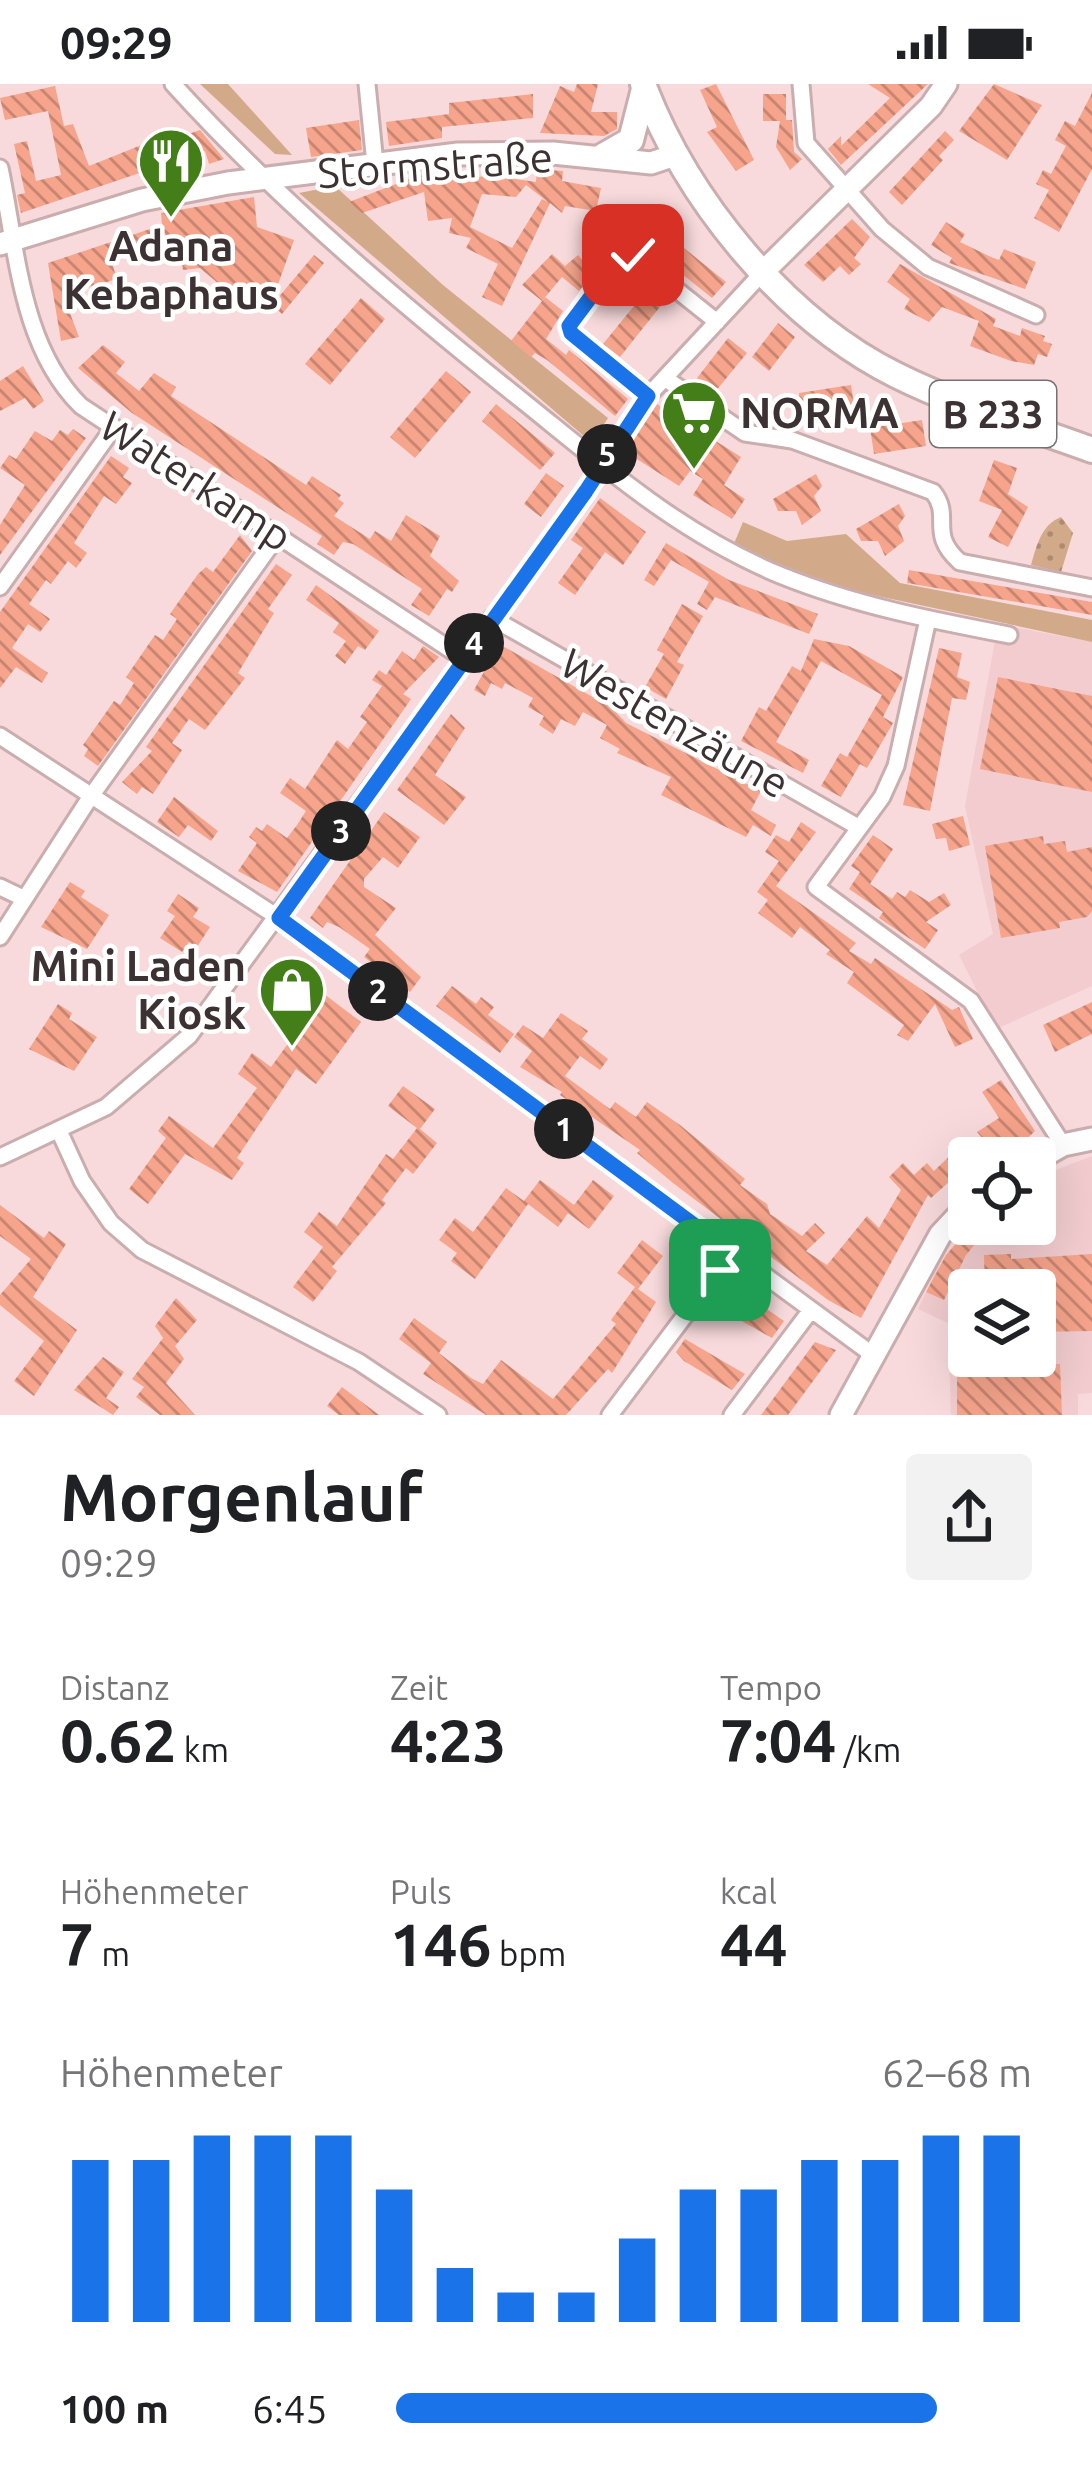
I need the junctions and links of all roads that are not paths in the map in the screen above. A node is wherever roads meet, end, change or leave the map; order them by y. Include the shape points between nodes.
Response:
1 (173, 84) edge
2 (367, 84) edge
3 (801, 84) edge
4 (946, 84) edge
5 (644, 86) edge
6 (675, 155) junction
7 (603, 156) junction
8 (375, 164) junction
9 (0, 168) edge
10 (264, 178) junction
11 (846, 191) junction
12 (8, 242) edge
13 (764, 271) junction
14 (1036, 315) dead end
15 (717, 322) junction
16 (666, 379) junction
17 (648, 396) junction
18 (114, 427) junction
19 (1092, 450) edge
20 (600, 467) junction
21 (278, 535) junction
22 (0, 587) edge
23 (1092, 588) edge
24 (492, 618) junction
25 (928, 619) junction
26 (1009, 635) dead end
27 (463, 658) junction
28 (0, 736) edge
29 (89, 799) junction
30 (858, 827) junction
31 (0, 887) edge
32 (23, 898) junction
33 (279, 918) junction
34 (0, 938) edge
35 (60, 1133) junction
36 (1092, 1139) edge
37 (1063, 1145) junction
38 (1056, 1149) edge
39 (0, 1157) edge
40 (948, 1226) edge
41 (732, 1253) junction
42 (811, 1310) junction
43 (873, 1355) junction
44 (438, 1415) edge
45 (610, 1415) edge
46 (732, 1415) edge
47 (841, 1415) edge

1 - 10 street
2 - 8 street
3 - 11 street via 806,143
4 - 11 street
5 - 6 main road, B 233
5 - 7 main road, B 233 via 631,140
6 - 7 street, Stormstraße via 651,163
6 - 13 main road, B 233
7 - 8 street, Stormstraße via 503,152
8 - 10 street, Stormstraße
9 - 12 street, Waterkamp
10 - 12 street, Stormstraße via 142,200
10 - 20 street
11 - 13 street
11 - 14 street via 928,266
12 - 18 street, Waterkamp via 40,355 80,406
13 - 15 street
13 - 19 main road, B 233 via 818,324 884,369
15 - 16 street
15 - 17 street via 633,255 619,259 573,315 571,333
16 - 17 street
16 - 23 street via 745,433 792,440 934,491 944,548 960,562
17 - 20 street
18 - 21 street, Waterkamp
18 - 22 street
20 - 24 street
20 - 25 street via 658,511 780,575
21 - 27 street, Waterkamp
21 - 29 street
24 - 27 street
24 - 30 street, Westenzäune
25 - 26 street
25 - 30 street via 896,766
27 - 33 street
28 - 29 street
29 - 32 street
29 - 33 street
30 - 37 street via 816,887 971,1001
31 - 32 street
32 - 34 street
33 - 35 street via 189,1036 106,1107
33 - 41 street
35 - 39 street
35 - 44 street via 111,1223 142,1250 359,1362
36 - 37 street
37 - 38 street
40 - 43 street
41 - 42 street
41 - 45 street
42 - 43 street
42 - 46 street
43 - 47 street

